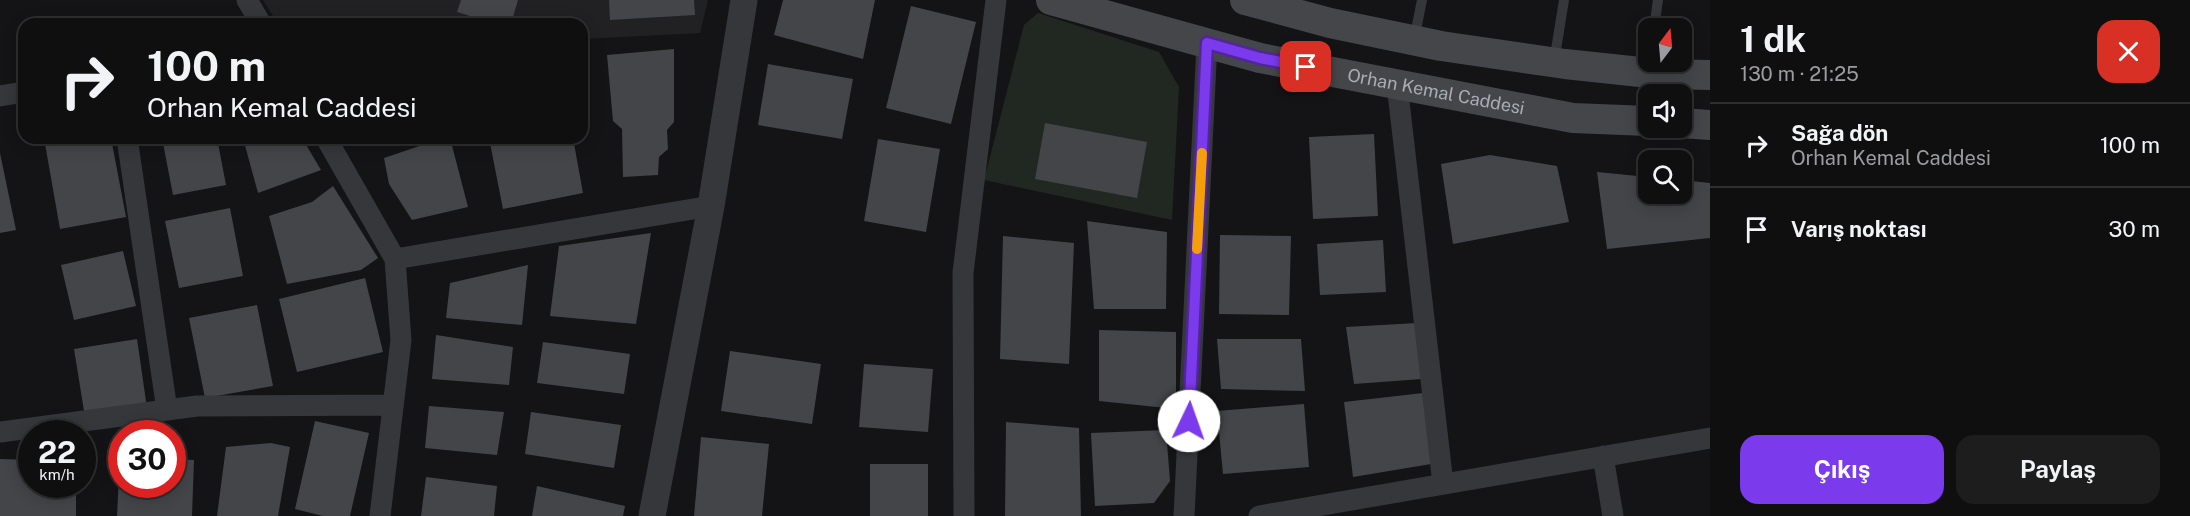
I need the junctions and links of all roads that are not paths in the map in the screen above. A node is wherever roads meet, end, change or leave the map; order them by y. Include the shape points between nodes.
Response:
1 (247, 0) edge
2 (744, 0) edge
3 (996, 0) edge
4 (1051, 0) edge
5 (1245, 0) edge
6 (1422, 0) edge
7 (1564, 0) edge
8 (1658, 0) edge
9 (258, 18) edge
10 (1655, 18) edge
11 (1414, 40) junction
12 (1207, 43) junction
13 (1554, 62) junction
14 (1638, 66) edge
15 (1687, 72) edge
16 (1710, 75) edge
17 (1397, 84) junction
18 (18, 93) edge
19 (0, 96) edge
20 (1638, 121) edge
21 (1692, 123) edge
22 (1710, 124) edge
23 (128, 144) edge
24 (329, 144) edge
25 (711, 206) junction
26 (395, 259) junction
27 (393, 405) junction
28 (167, 410) junction
29 (0, 432) edge
30 (1710, 438) edge
31 (1603, 456) junction
32 (1443, 484) junction
33 (380, 516) edge
34 (652, 516) edge
35 (964, 516) edge
36 (1184, 516) edge
37 (1259, 516) edge
38 (1612, 516) edge

1 - 9 street
2 - 25 street
3 - 35 street via 963,273
4 - 12 main road, Orhan Kemal Caddesi
5 - 11 main road
6 - 11 lane
7 - 13 lane
8 - 10 lane
11 - 13 main road
12 - 17 main road, Orhan Kemal Caddesi via 1260,58
12 - 36 street
13 - 14 main road
15 - 16 main road
17 - 20 main road, Orhan Kemal Caddesi via 1573,118
17 - 32 street
18 - 19 street
21 - 22 main road
23 - 28 street
24 - 26 street
25 - 26 street
25 - 34 street
26 - 27 street via 401,340
27 - 28 street via 197,405
27 - 33 street
28 - 29 street
30 - 31 street
31 - 32 street
31 - 38 street
32 - 37 street

